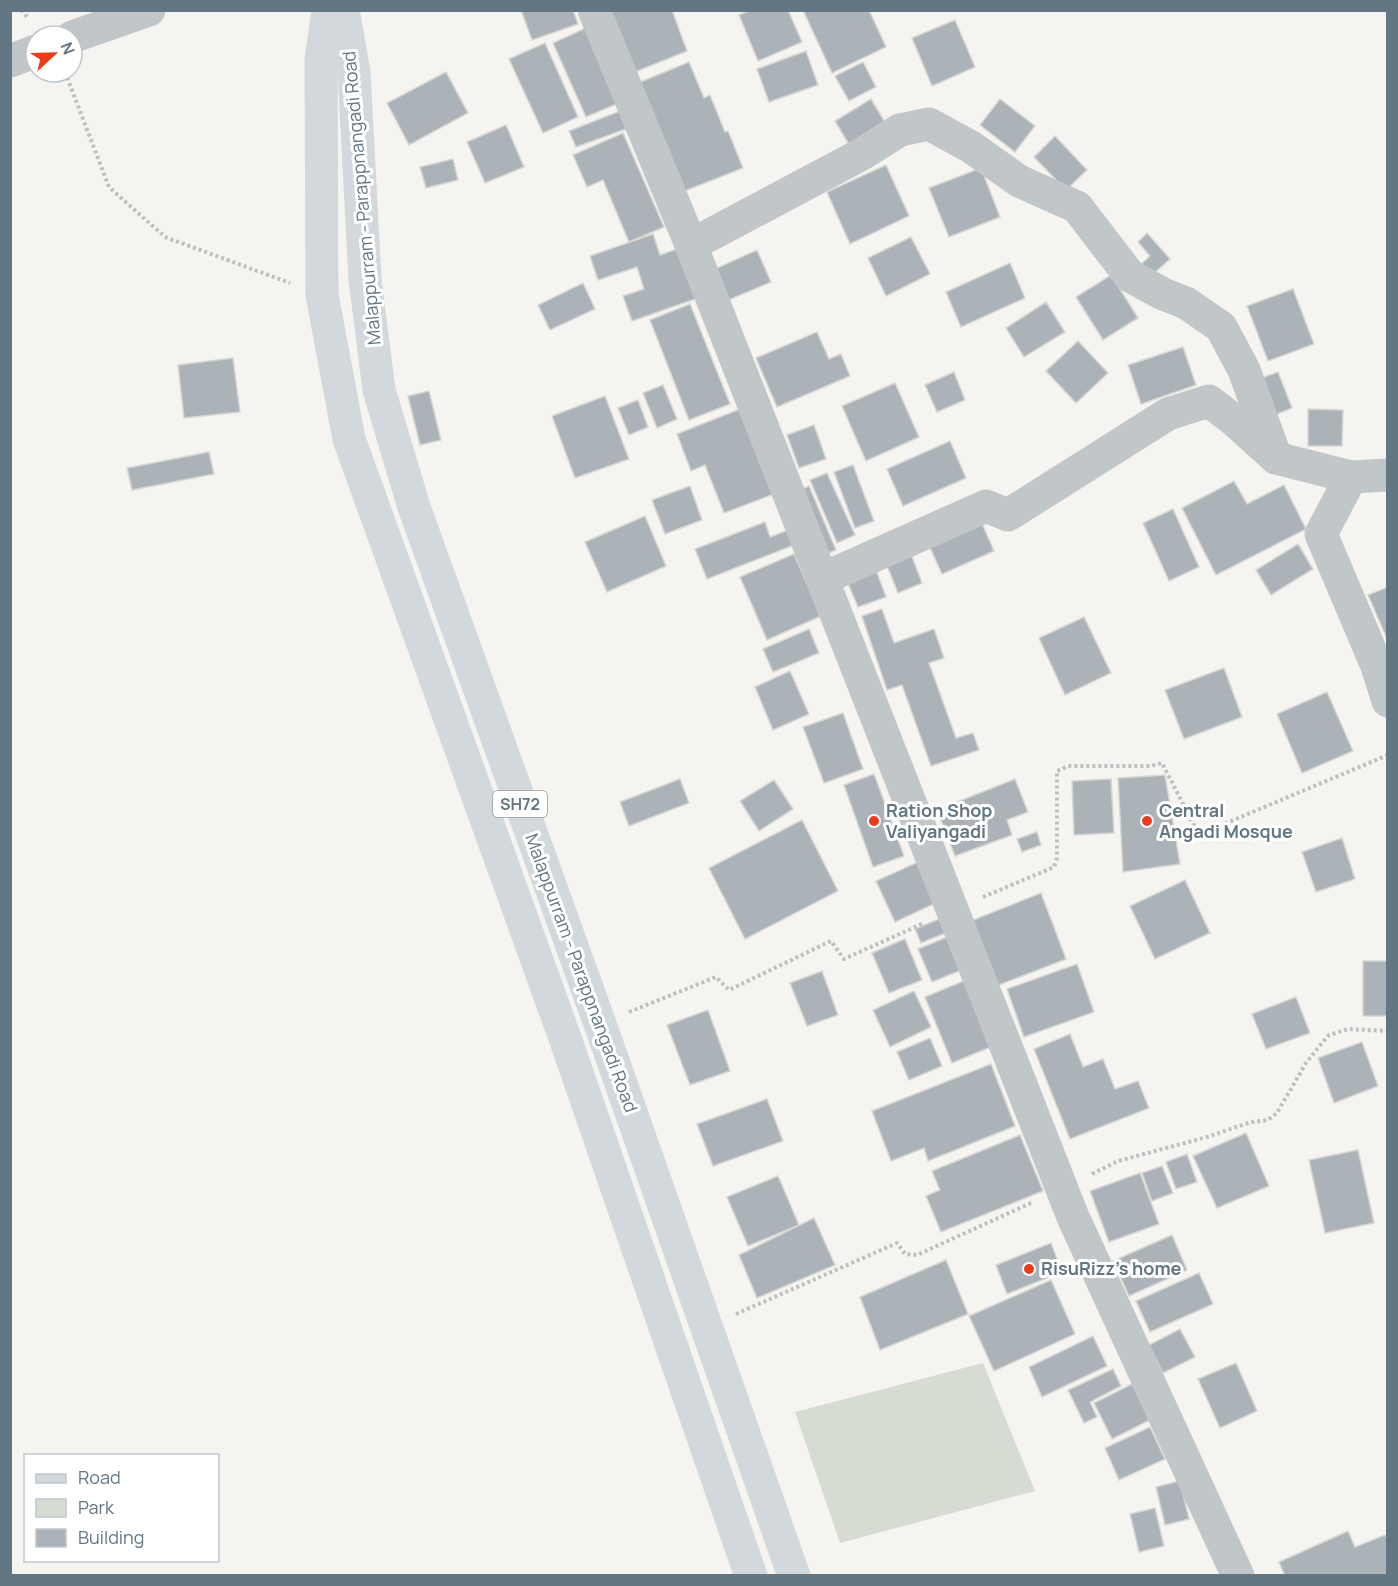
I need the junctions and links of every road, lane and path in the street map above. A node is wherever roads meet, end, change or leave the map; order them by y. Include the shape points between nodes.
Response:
1 (149, 10) edge
2 (328, 10) edge
3 (343, 10) edge
4 (594, 10) edge
5 (84, 33) edge
6 (70, 84) edge
7 (691, 245) junction
8 (322, 295) junction
9 (1276, 459) junction
10 (1388, 475) edge
11 (1351, 477) junction
12 (822, 579) junction
13 (1388, 701) edge
14 (1388, 755) edge
15 (952, 909) junction
16 (600, 1024) junction
17 (1388, 1031) edge
18 (1062, 1190) junction
19 (705, 1326) junction
20 (751, 1575) edge
21 (794, 1575) edge
22 (1238, 1575) edge

1 - 5 street
2 - 8 main road, Malappurram - Parappnangadi Road / SH72 via 321,60
3 - 16 main road, Malappurram - Parappnangadi Road / SH72 via 354,72 365,279 379,390 414,507
4 - 7 street
6 - 8 path via 109,187 165,237
7 - 9 street via 900,130 929,124 1020,181 1077,207 1130,276 1186,303 1221,327 1244,370
7 - 12 street
8 - 20 main road, Malappurram - Parappnangadi Road / SH72 via 349,439 566,1038
9 - 11 street
9 - 12 street via 1209,401 1168,414 1008,515 986,506
10 - 11 street
11 - 13 street via 1321,534
12 - 15 street
14 - 15 path via 1217,827 1196,829 1162,763 1068,766 1057,771 1054,867
15 - 16 path via 844,959 831,941 729,990 716,977
15 - 18 street
16 - 19 main road, Malappurram - Parappnangadi Road / SH72
17 - 18 path via 1348,1029 1329,1035 1306,1063 1277,1113 1268,1120 1118,1161
18 - 19 path via 917,1255 905,1254 897,1243
18 - 22 street
19 - 21 main road, Malappurram - Parappnangadi Road / SH72

